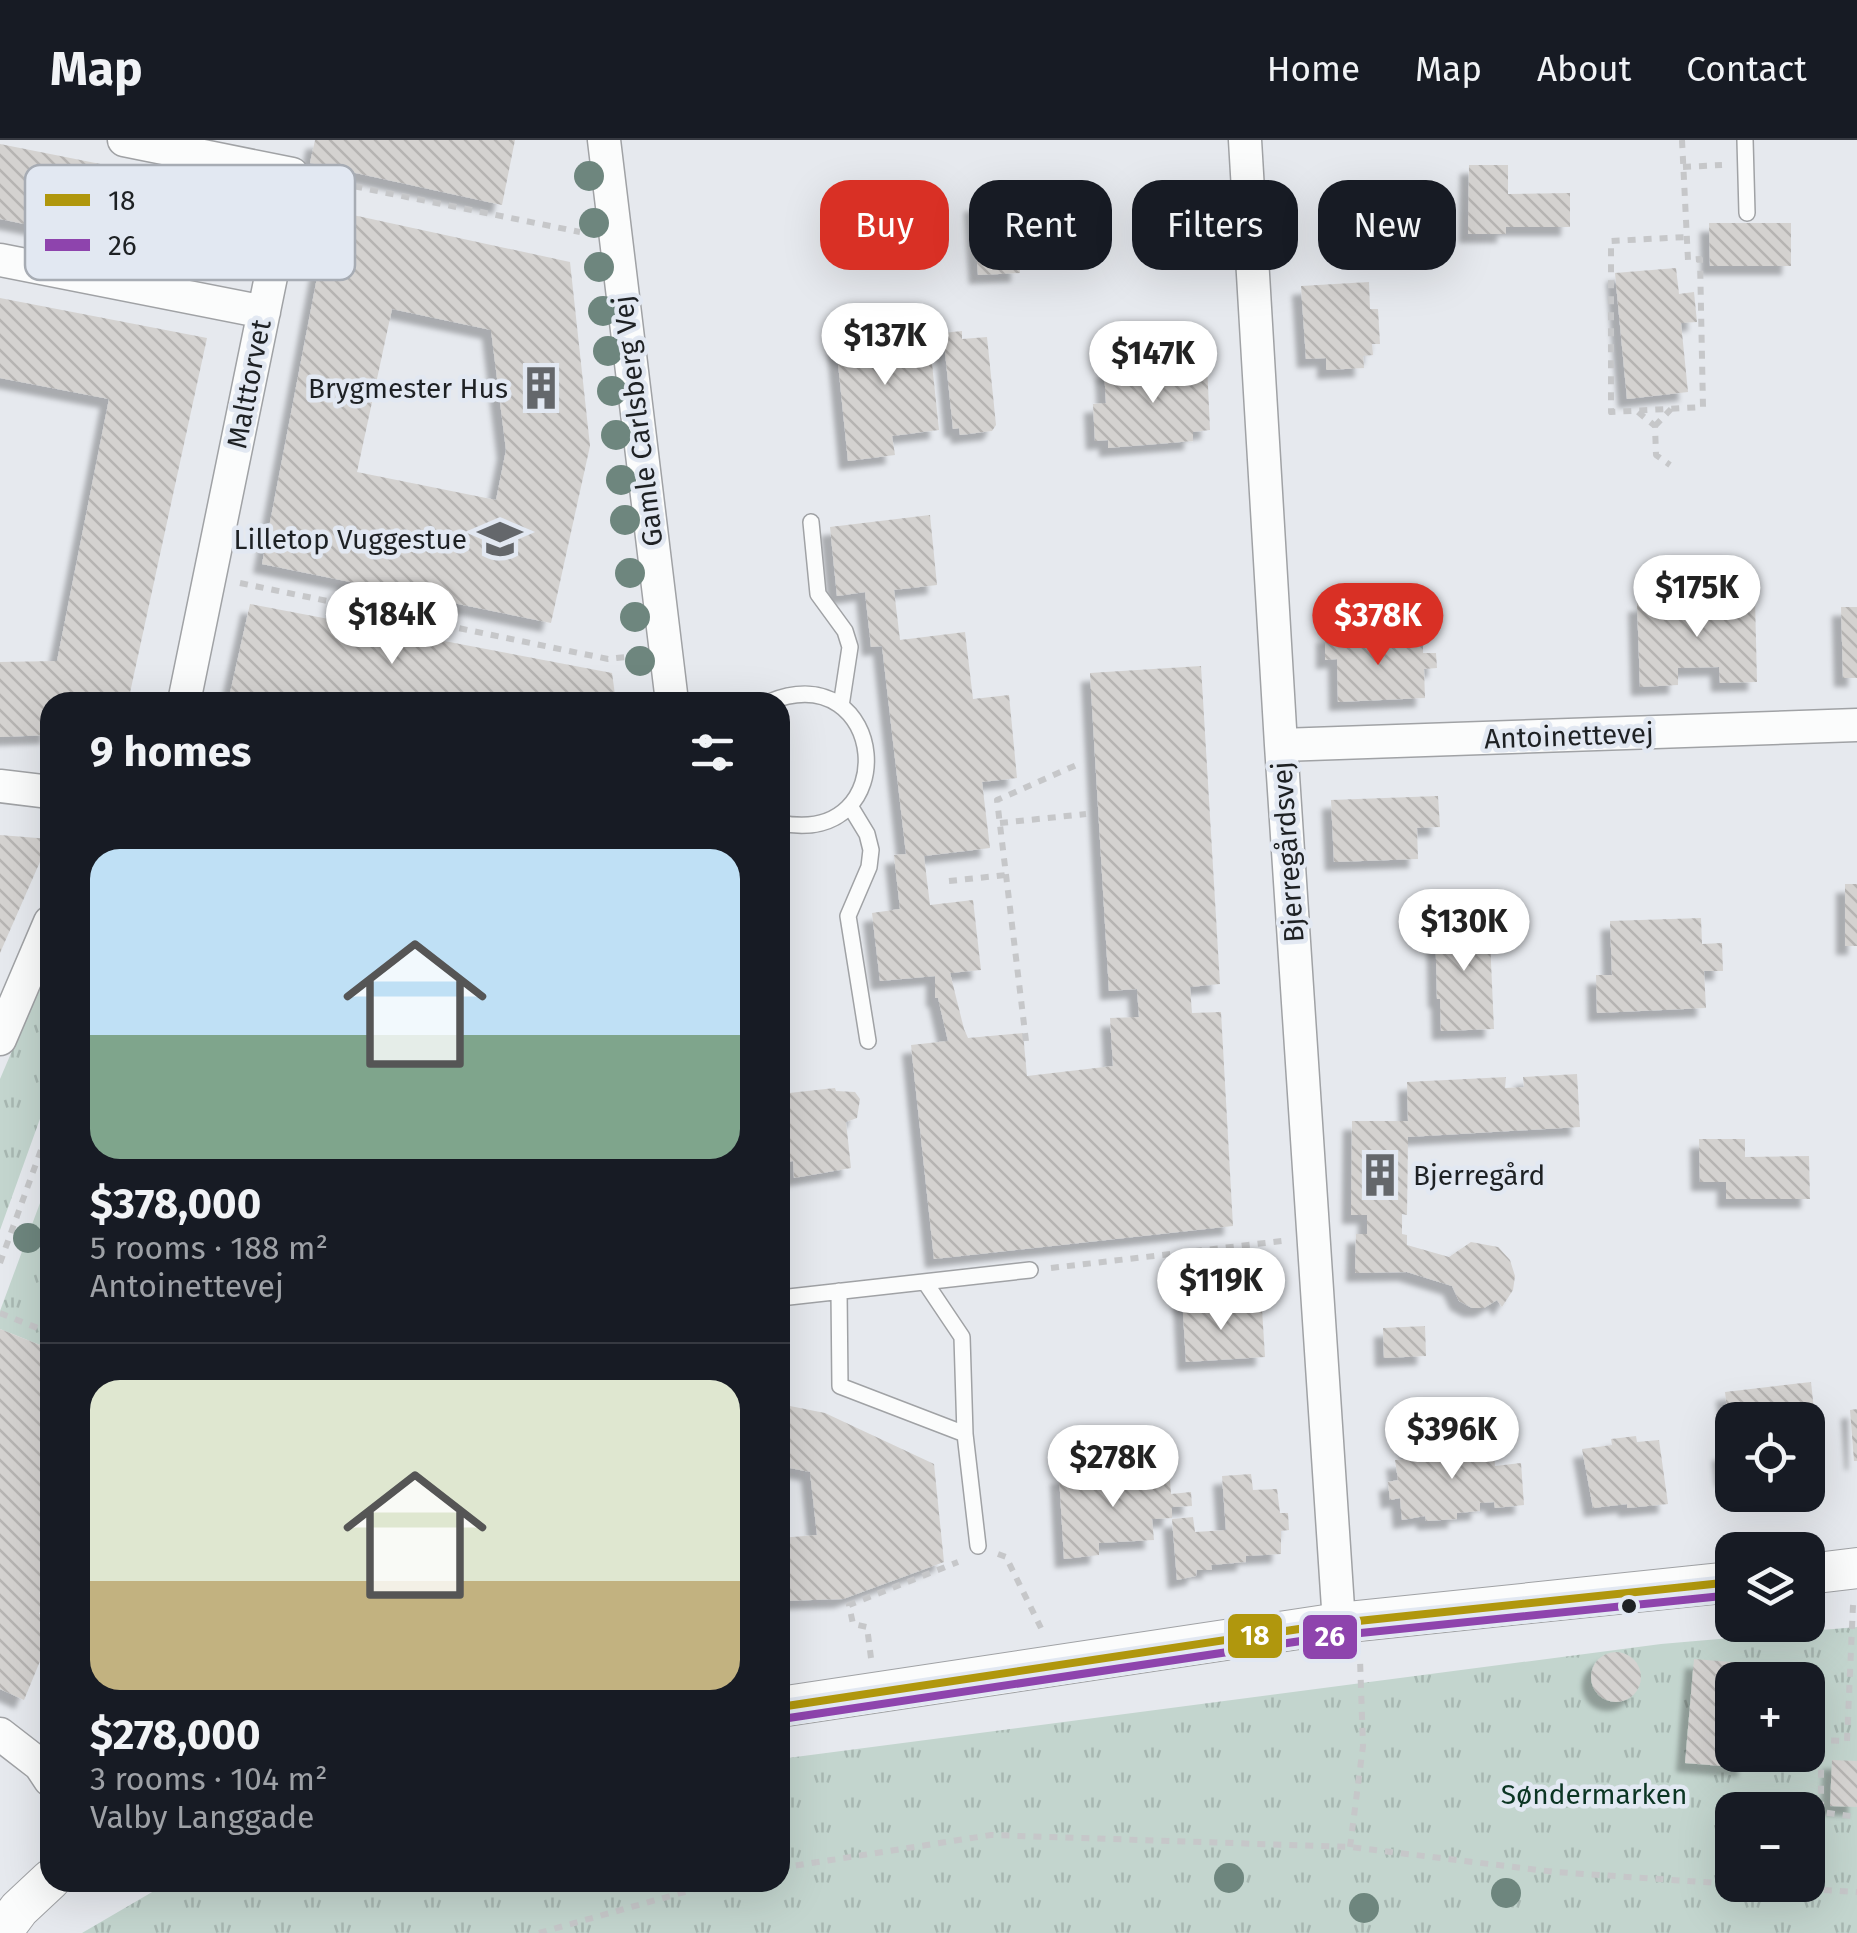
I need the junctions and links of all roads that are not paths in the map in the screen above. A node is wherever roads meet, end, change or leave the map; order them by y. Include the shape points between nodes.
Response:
1 (124, 140) edge
2 (604, 140) edge
3 (1245, 140) edge
4 (1745, 140) edge
5 (248, 165) edge
6 (1747, 213) dead end
7 (0, 260) edge
8 (25, 265) edge
9 (102, 280) edge
10 (270, 280) edge
11 (264, 312) junction
12 (810, 522) dead end
13 (186, 692) edge
14 (671, 692) edge
15 (790, 697) edge
16 (841, 706) junction
17 (1857, 726) edge
18 (1281, 745) junction
19 (0, 786) edge
20 (40, 791) edge
21 (850, 806) junction
22 (790, 825) edge
23 (40, 945) edge
24 (0, 1039) edge
25 (868, 1041) dead end
26 (1030, 1270) road end
27 (925, 1282) junction
28 (838, 1291) junction
29 (790, 1297) edge
30 (965, 1434) junction
31 (978, 1546) road end
32 (1856, 1568) edge
33 (1825, 1572) edge
34 (1715, 1584) edge
35 (1348, 1622) junction
36 (790, 1706) edge
37 (0, 1734) edge
38 (40, 1765) edge
39 (40, 1889) edge
40 (1, 1933) edge

1 - 5 street, Malttorvet
2 - 14 street, Gamle Carlsberg Vej
3 - 18 street, Bjerregårdsvej
4 - 6 lane
7 - 8 street
9 - 11 street
10 - 11 street, Malttorvet
11 - 13 street, Malttorvet
12 - 16 lane via 818,594 850,647
15 - 16 lane via 805,693
16 - 21 lane via 864,735 868,754 861,790
17 - 18 street, Antoinettevej
18 - 35 street, Bjerregårdsvej
19 - 20 street
21 - 22 lane via 818,824
21 - 25 lane via 871,850 848,916
23 - 24 street
26 - 27 lane
27 - 28 lane
27 - 30 lane via 962,1337
28 - 29 lane
28 - 30 lane via 840,1386
30 - 31 lane
32 - 33 street
34 - 35 street
35 - 36 street
37 - 38 street
39 - 40 street

